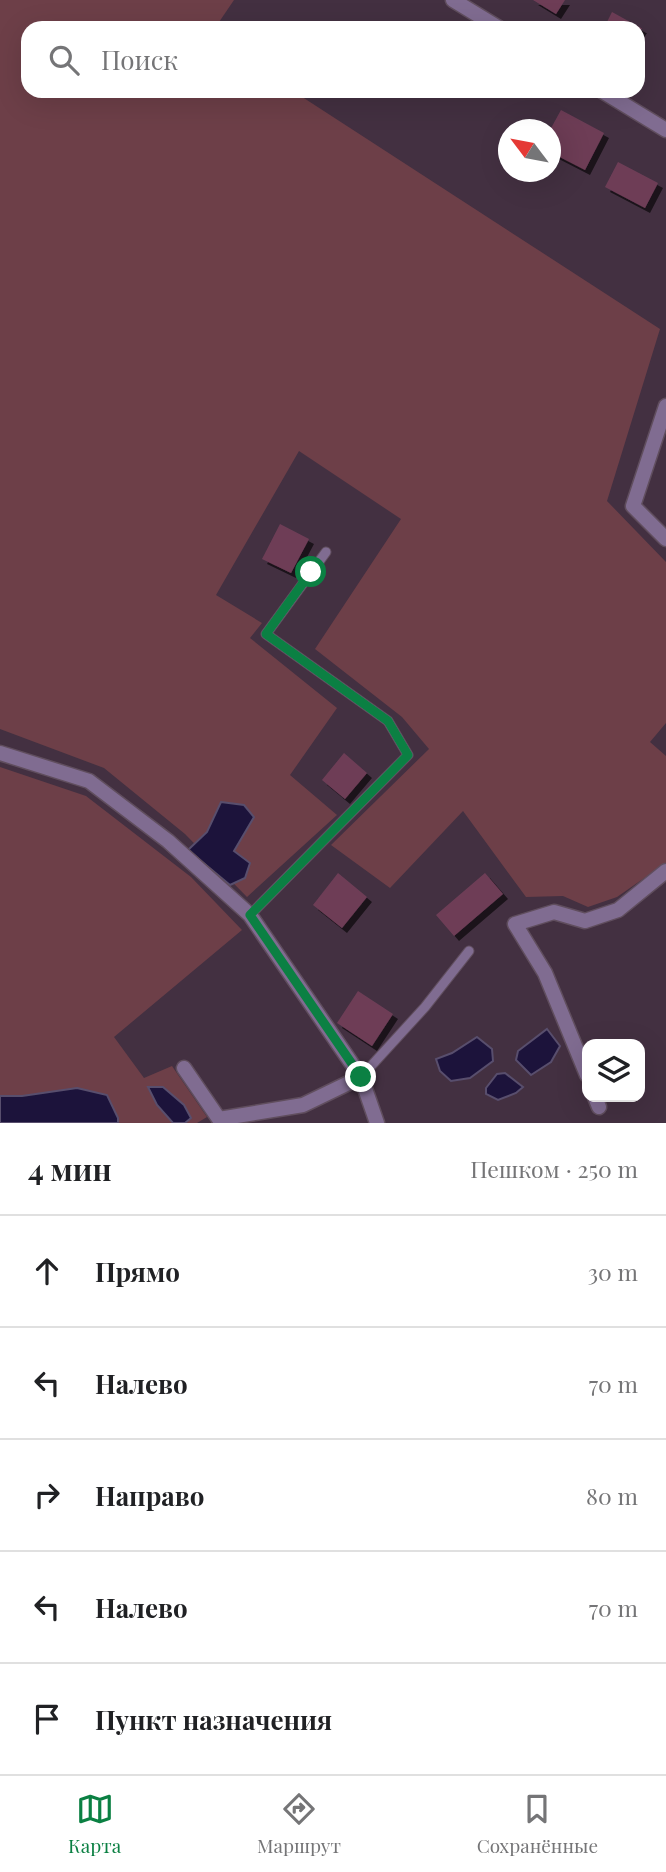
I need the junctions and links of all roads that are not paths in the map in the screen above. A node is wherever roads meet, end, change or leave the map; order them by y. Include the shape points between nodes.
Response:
1 (453, 0) edge
2 (488, 21) edge
3 (613, 98) edge
4 (666, 130) edge
5 (666, 406) edge
6 (666, 539) edge
7 (326, 551) dead end
8 (0, 753) edge
9 (666, 871) edge
10 (250, 915) junction
11 (469, 951) dead end
12 (582, 1063) edge
13 (184, 1068) dead end
14 (361, 1077) junction
15 (216, 1121) edge
16 (377, 1123) edge

1 - 2 street
3 - 4 street
5 - 6 street via 633,506
7 - 10 lane via 266,634 388,721 408,755
8 - 10 street via 89,781 168,841
9 - 12 street via 618,910 585,921 554,912 515,924 545,973
10 - 14 street
11 - 14 lane
13 - 15 street
14 - 15 street via 303,1105
14 - 16 street

